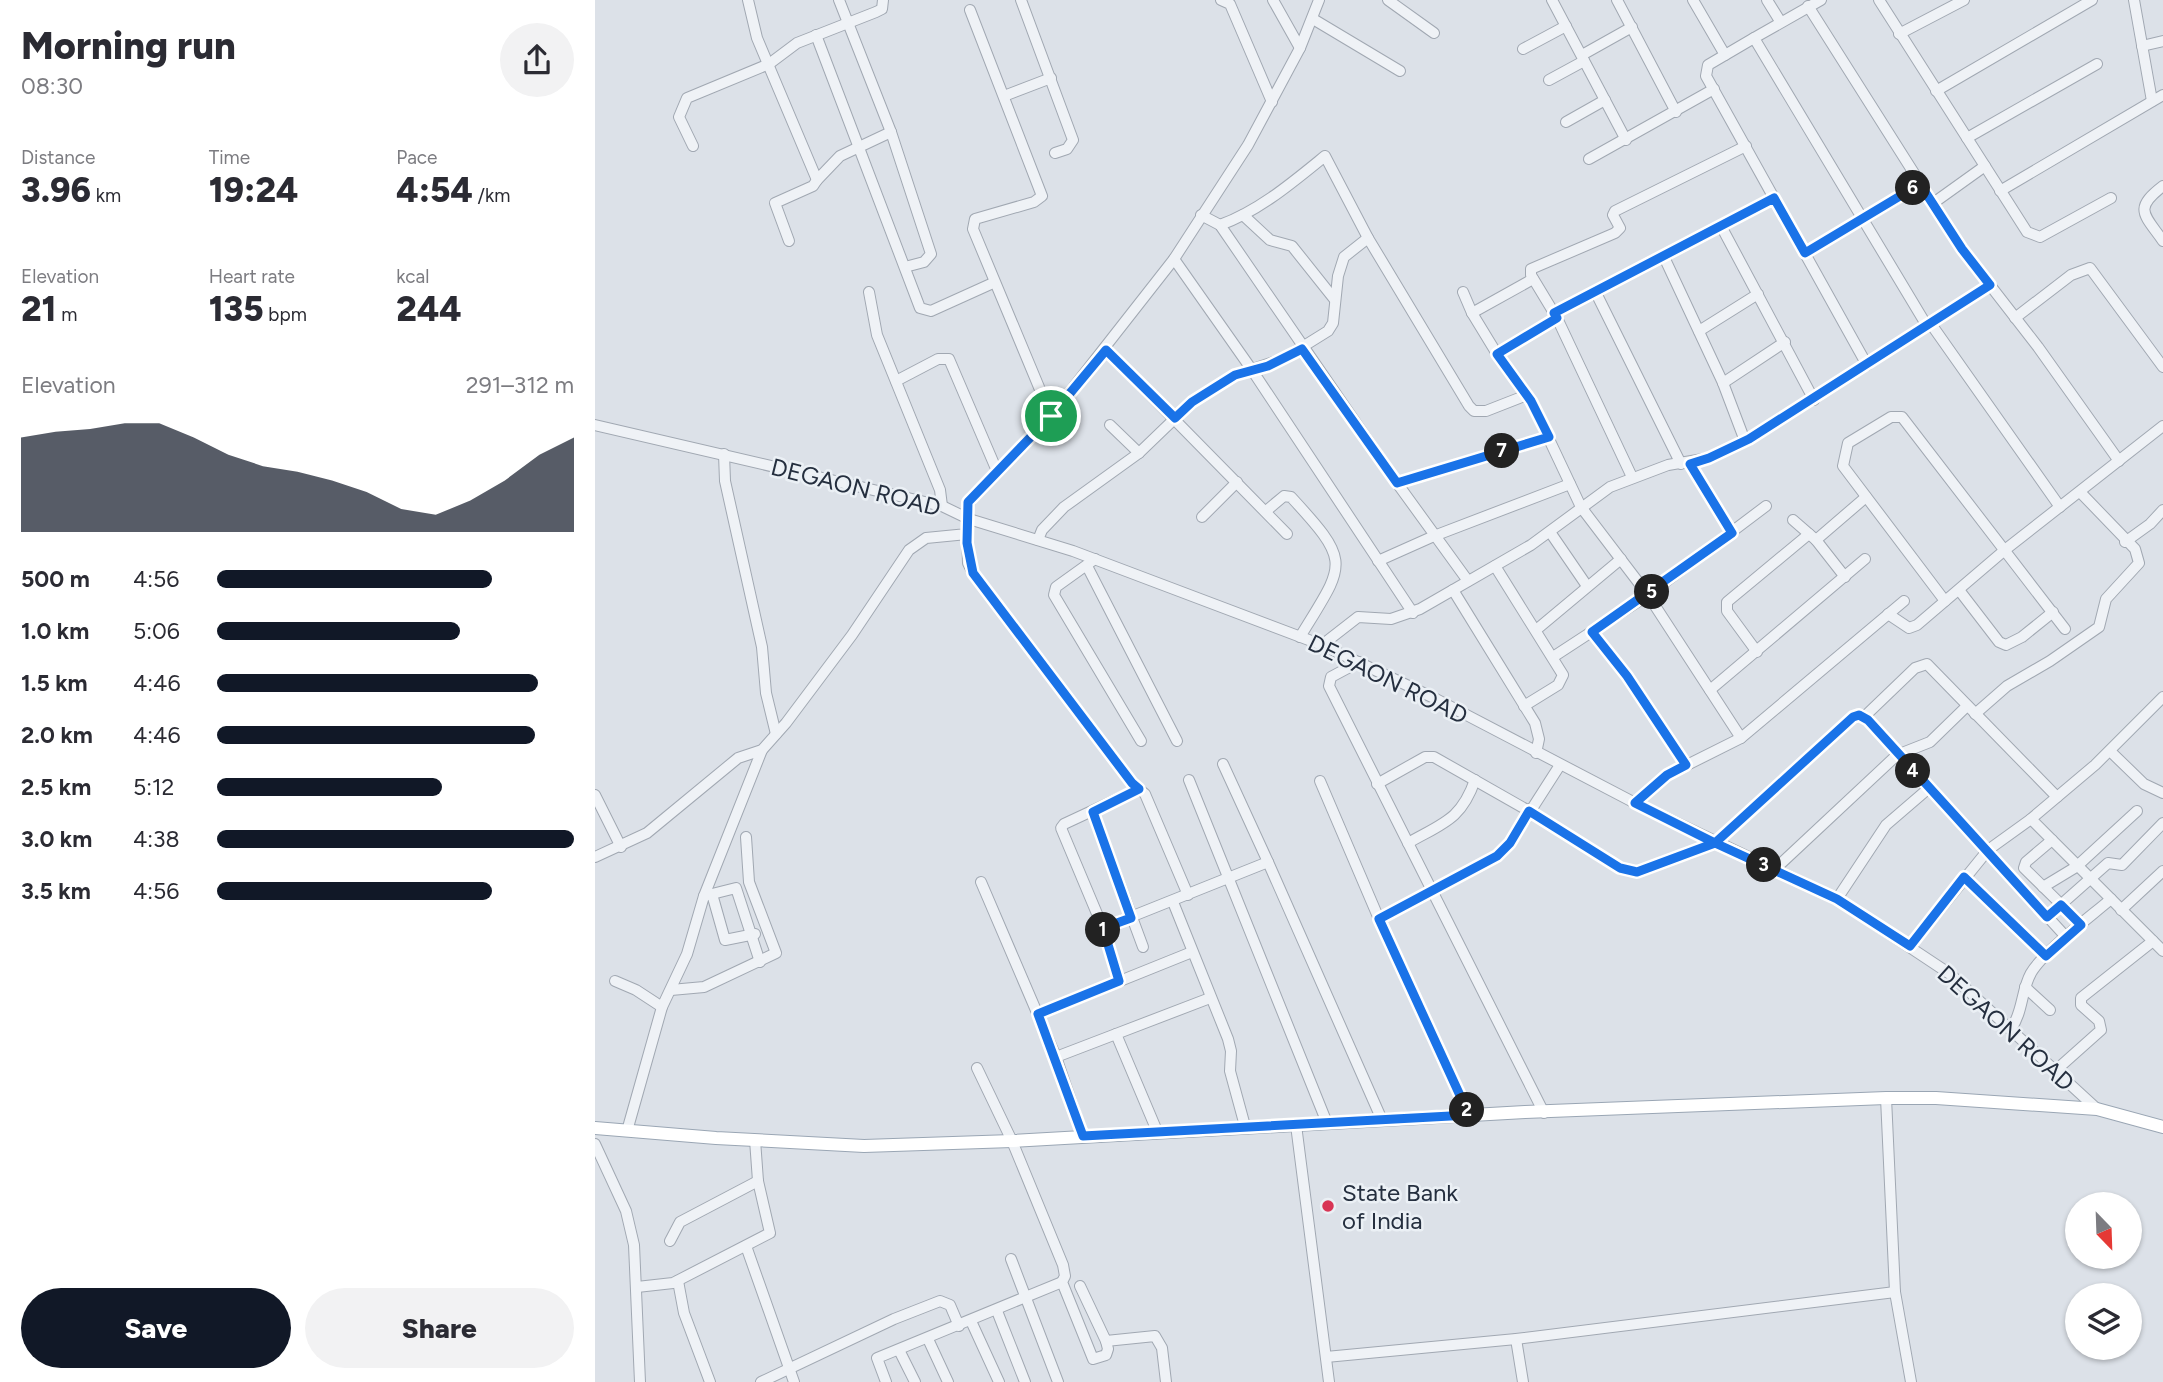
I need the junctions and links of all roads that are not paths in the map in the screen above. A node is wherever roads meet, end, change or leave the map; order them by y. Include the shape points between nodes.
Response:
1 (748, 0) edge
2 (839, 0) edge
3 (883, 0) edge
4 (1021, 0) edge
5 (1221, 0) edge
6 (1273, 0) edge
7 (1319, 0) edge
8 (1388, 0) edge
9 (1552, 0) edge
10 (1617, 0) edge
11 (1693, 0) edge
12 (1767, 0) edge
13 (1821, 0) edge
14 (1879, 0) edge
15 (1964, 0) edge
16 (2092, 0) edge
17 (2134, 0) edge
18 (1952, 3) edge
19 (1808, 6) junction
20 (970, 10) dead end
21 (1313, 19) junction
22 (1780, 21) junction
23 (848, 22) junction
24 (1566, 26) junction
25 (1632, 27) junction
26 (1434, 33) dead end
27 (1899, 34) junction
28 (816, 35) junction
29 (1754, 38) junction
30 (2163, 41) edge
31 (2142, 46) junction
32 (1300, 48) junction
33 (1523, 49) dead end
34 (1725, 55) junction
35 (1583, 58) junction
36 (769, 64) junction
37 (2097, 64) dead end
38 (1399, 71) dead end
39 (1051, 78) junction
40 (1549, 80) dead end
41 (1714, 89) junction
42 (1936, 91) junction
43 (2163, 95) edge
44 (1004, 96) junction
45 (1605, 100) junction
46 (2152, 101) junction
47 (1272, 102) junction
48 (1677, 112) junction
49 (1566, 122) dead end
50 (891, 132) junction
51 (1967, 138) junction
52 (1626, 140) junction
53 (693, 146) dead end
54 (1746, 146) junction
55 (857, 147) junction
56 (1055, 153) dead end
57 (1589, 159) dead end
58 (1985, 166) junction
59 (817, 180) junction
60 (1920, 184) junction
61 (2163, 186) edge
62 (2000, 191) junction
63 (1774, 198) junction
64 (2111, 198) dead end
65 (1932, 204) junction
66 (1201, 215) junction
67 (1243, 215) junction
68 (1862, 219) junction
69 (1220, 225) junction
70 (1721, 226) junction
71 (1368, 238) junction
72 (789, 241) dead end
73 (2163, 241) edge
74 (1805, 253) junction
75 (1664, 257) junction
76 (1174, 259) junction
77 (905, 267) junction
78 (1533, 279) junction
79 (993, 283) junction
80 (1990, 285) junction
81 (869, 292) dead end
82 (1464, 292) dead end
83 (1596, 293) junction
84 (1758, 294) junction
85 (1335, 300) junction
86 (1472, 313) junction
87 (1556, 316) junction
88 (2015, 318) junction
89 (1929, 325) junction
90 (1699, 331) junction
91 (1785, 342) junction
92 (1302, 349) junction
93 (1106, 350) junction
94 (1497, 354) junction
95 (1867, 365) junction
96 (2163, 367) edge
97 (1252, 370) junction
98 (896, 382) junction
99 (1723, 383) junction
100 (1527, 395) junction
101 (1814, 400) junction
102 (1051, 416) junction
103 (1175, 418) junction
104 (595, 425) edge
105 (1110, 425) dead end
106 (2161, 432) edge
107 (1549, 437) junction
108 (1745, 441) junction
109 (1139, 453) junction
110 (724, 454) junction
111 (2119, 461) junction
112 (1685, 464) junction
113 (997, 471) junction
114 (1632, 477) junction
115 (1237, 482) junction
116 (1397, 483) junction
117 (1570, 484) junction
118 (2080, 492) junction
119 (1866, 497) junction
120 (941, 506) junction
121 (1766, 506) dead end
122 (1581, 507) junction
123 (2060, 508) junction
124 (2163, 510) edge
125 (1266, 512) junction
126 (1202, 517) dead end
127 (969, 519) junction
128 (1794, 520) dead end
129 (1550, 532) junction
130 (1732, 533) junction
131 (967, 534) junction
132 (1287, 534) dead end
133 (1434, 536) junction
134 (1813, 537) junction
135 (1038, 540) junction
136 (2125, 542) junction
137 (2005, 549) junction
138 (1621, 559) junction
139 (1865, 559) dead end
140 (1378, 561) junction
141 (1091, 563) junction
142 (1495, 566) junction
143 (1845, 576) junction
144 (1468, 580) junction
145 (1587, 586) junction
146 (1453, 590) junction
147 (1959, 590) junction
148 (1648, 595) junction
149 (1903, 601) dead end
150 (1945, 601) junction
151 (1413, 612) junction
152 (2053, 612) junction
153 (1888, 614) junction
154 (2065, 629) dead end
155 (1536, 630) junction
156 (1592, 632) junction
157 (1300, 637) junction
158 (1322, 645) junction
159 (1757, 652) junction
160 (1553, 657) junction
161 (1359, 662) junction
162 (1710, 690) junction
163 (2163, 697) edge
164 (1524, 706) junction
165 (1971, 710) junction
166 (1864, 717) junction
167 (776, 734) junction
168 (1741, 738) junction
169 (1142, 741) dead end
170 (1177, 741) dead end
171 (762, 750) junction
172 (2110, 751) junction
173 (1536, 753) junction
174 (1897, 755) junction
175 (1223, 764) dead end
176 (1560, 765) junction
177 (1686, 765) junction
178 (1189, 780) dead end
179 (1475, 780) junction
180 (1320, 781) dead end
181 (1377, 784) junction
182 (1929, 788) junction
183 (1139, 789) junction
184 (2163, 793) edge
185 (2057, 797) junction
186 (596, 799) edge
187 (1635, 803) junction
188 (1529, 811) junction
189 (2137, 811) dead end
190 (1093, 812) junction
191 (608, 819) junction
192 (2031, 819) junction
193 (2163, 823) edge
194 (595, 824) edge
195 (745, 837) dead end
196 (2052, 840) junction
197 (1408, 843) junction
198 (1715, 843) junction
199 (621, 847) junction
200 (1987, 850) junction
201 (595, 858) edge
202 (1268, 862) junction
203 (2077, 867) junction
204 (1774, 870) junction
205 (2163, 871) edge
206 (1964, 877) junction
207 (1229, 879) junction
208 (2091, 879) junction
209 (981, 882) dead end
210 (2043, 887) junction
211 (1433, 892) junction
212 (708, 895) junction
213 (1188, 895) junction
214 (1837, 899) junction
215 (2111, 899) junction
216 (1173, 902) junction
217 (2061, 905) junction
218 (2122, 911) junction
219 (2047, 917) junction
220 (1131, 918) junction
221 (1379, 919) junction
222 (2081, 925) junction
223 (1103, 928) junction
224 (767, 929) junction
225 (751, 936) junction
226 (2067, 938) junction
227 (2153, 941) junction
228 (1910, 946) junction
229 (1143, 947) dead end
230 (2163, 951) edge
231 (1192, 952) junction
232 (2046, 956) junction
233 (760, 962) junction
234 (615, 981) dead end
235 (1119, 981) junction
236 (2025, 987) junction
237 (671, 990) junction
238 (1210, 998) junction
239 (663, 1007) junction
240 (2050, 1010) dead end
241 (1038, 1014) junction
242 (2011, 1029) junction
243 (1116, 1034) junction
244 (1056, 1056) junction
245 (977, 1068) dead end
246 (2055, 1071) junction
247 (1886, 1098) junction
248 (2097, 1109) junction
249 (1544, 1113) junction
250 (1469, 1115) junction
251 (1382, 1120) junction
252 (1327, 1123) junction
253 (1296, 1125) junction
254 (1245, 1126) junction
255 (2163, 1127) edge
256 (595, 1128) edge
257 (627, 1131) junction
258 (1157, 1131) junction
259 (1083, 1136) junction
260 (755, 1140) junction
261 (1012, 1141) junction
262 (595, 1144) edge
263 (758, 1181) junction
264 (670, 1241) dead end
265 (746, 1246) junction
266 (1011, 1259) dead end
267 (678, 1281) junction
268 (1062, 1282) junction
269 (1080, 1286) dead end
270 (637, 1287) junction
271 (1895, 1292) junction
272 (1027, 1299) junction
273 (997, 1311) junction
274 (971, 1321) junction
275 (959, 1326) junction
276 (928, 1339) junction
277 (1516, 1339) junction
278 (1106, 1341) junction
279 (899, 1350) junction
280 (1326, 1357) junction
281 (788, 1370) junction
282 (640, 1382) edge
283 (710, 1382) edge
284 (761, 1382) edge
285 (794, 1382) edge
286 (886, 1382) edge
287 (915, 1382) edge
288 (948, 1382) edge
289 (999, 1382) edge
290 (1025, 1382) edge
291 (1058, 1382) edge
292 (1166, 1382) edge
293 (1329, 1382) edge
294 (1523, 1382) edge
295 (1911, 1382) edge

1 - 36 street
2 - 23 street
3 - 23 street via 882,9
4 - 39 street
5 - 47 street via 1230,4
6 - 32 street
7 - 21 street
8 - 26 street
9 - 24 street
10 - 25 street
11 - 34 street
12 - 22 street
13 - 19 street
14 - 27 street
15 - 18 street
16 - 42 street
17 - 31 street
18 - 27 street
19 - 22 street
19 - 60 street
20 - 44 street
21 - 32 street
21 - 38 street
22 - 29 street
23 - 28 street
23 - 50 street
24 - 33 street
24 - 35 street
25 - 35 street
25 - 48 street
27 - 42 street
28 - 36 street
28 - 55 street
29 - 34 street
29 - 68 street
30 - 31 street
31 - 46 street
32 - 47 street
34 - 41 street via 1706,68
35 - 40 street
35 - 45 street
36 - 53 street via 684,102 681,124
36 - 59 street
37 - 51 street
39 - 44 street
39 - 56 street via 1073,140 1067,149
41 - 48 street
41 - 54 street
42 - 51 street
43 - 46 street
44 - 79 street via 1042,196 975,219
45 - 49 street
45 - 52 street
46 - 62 street
47 - 66 street
48 - 52 street
50 - 55 street
50 - 77 street via 931,254 924,262
51 - 58 street
52 - 57 street
54 - 63 street
54 - 78 street via 1615,211 1619,231 1532,266
55 - 59 street via 840,156
55 - 77 street
58 - 62 street
58 - 65 street
59 - 72 street via 775,202
60 - 65 street
60 - 68 street
61 - 73 street via 2143,206
62 - 64 street via 2027,233 2036,238
63 - 70 street
63 - 74 street
65 - 80 street
66 - 69 street
66 - 76 street
67 - 69 street
67 - 71 street via 1325,156
67 - 85 street via 1270,240 1292,246
68 - 74 street
68 - 89 street
69 - 92 street
70 - 75 street
70 - 84 street
71 - 85 street via 1344,257
71 - 100 street via 1473,411 1486,411
74 - 95 street
75 - 83 street
75 - 90 street
76 - 93 street
76 - 97 street
77 - 79 street via 920,308 926,312
78 - 86 street
78 - 87 street
79 - 102 street
80 - 88 street
80 - 89 street
81 - 98 street via 874,328
82 - 86 street
83 - 87 street
83 - 112 street
84 - 90 street
84 - 91 street
85 - 92 street via 1328,331
86 - 94 street
87 - 94 street
87 - 114 street
88 - 96 street via 2071,275 2090,268
88 - 111 street
89 - 95 street
89 - 123 street
90 - 99 street
91 - 99 street
91 - 101 street
92 - 97 street
92 - 116 street
93 - 102 street
93 - 103 street
94 - 100 street
95 - 101 street
97 - 103 street via 1211,389
97 - 140 street
98 - 113 street via 939,359 949,359
98 - 120 street via 940,490
99 - 108 street
100 - 107 street
101 - 108 street
102 - 113 street
103 - 109 street
103 - 115 street
104 - 110 street, DEGAON ROAD
105 - 109 street
106 - 111 street
107 - 116 street
107 - 117 street
108 - 112 street
109 - 135 street via 1064,507
110 - 120 street, DEGAON ROAD
110 - 167 street via 725,481
111 - 118 street
112 - 114 street
112 - 130 street
113 - 127 street via 968,502
114 - 122 street
115 - 125 street
115 - 126 street
116 - 133 street
117 - 122 street
117 - 133 street
118 - 123 street
118 - 136 street
119 - 134 street
119 - 137 street via 1843,466 1848,443 1898,415
119 - 150 street
120 - 127 street, DEGAON ROAD
121 - 130 street
122 - 129 street
122 - 138 street
123 - 137 street
124 - 136 street
125 - 132 street
125 - 157 street via 1284,496 1291,497 1336,555 1336,578
127 - 131 street
127 - 135 street, DEGAON ROAD
128 - 134 street
129 - 142 street
129 - 145 street
130 - 148 street
131 - 167 street via 926,538 909,550 852,635
131 - 183 street via 973,573
133 - 140 street
133 - 144 street
134 - 143 street
134 - 159 street via 1727,602 1727,611
135 - 141 street, DEGAON ROAD
136 - 165 street via 2135,549 2139,563 2106,598 2099,627
137 - 147 street
137 - 152 street
138 - 145 street
138 - 148 street
139 - 143 street
140 - 151 street
141 - 157 street, DEGAON ROAD
141 - 169 street via 1056,587 1054,595
141 - 170 street
142 - 144 street
142 - 155 street
143 - 159 street
144 - 146 street
145 - 155 street
146 - 151 street
146 - 164 street
147 - 150 street
147 - 152 street via 2006,645
148 - 156 street
148 - 162 street
149 - 153 street
150 - 153 street via 1912,628
151 - 158 street via 1391,619 1358,617
152 - 154 street
153 - 168 street
155 - 160 street
156 - 160 street
156 - 177 street
157 - 158 street, DEGAON ROAD
158 - 161 street, DEGAON ROAD
159 - 162 street
160 - 164 street via 1562,681
161 - 173 street, DEGAON ROAD
161 - 181 street via 1331,677 1329,687
162 - 168 street
163 - 172 street
164 - 173 street via 1538,732
165 - 166 street via 1924,663
165 - 174 street via 1930,742
165 - 185 street
166 - 174 street
166 - 198 street via 1853,717
167 - 171 street
168 - 177 street
171 - 199 street via 738,758 647,833
171 - 212 street
172 - 184 street via 2144,785
172 - 185 street
173 - 176 street, DEGAON ROAD
174 - 182 street
174 - 204 street
175 - 202 street
176 - 187 street, DEGAON ROAD
176 - 188 street
177 - 187 street
178 - 207 street
179 - 181 street via 1429,756
179 - 188 street
179 - 197 street via 1462,810
180 - 221 street
181 - 197 street
182 - 200 street
182 - 214 street via 1886,825
183 - 190 street
183 - 213 street via 1149,802
185 - 192 street
186 - 191 street
187 - 198 street, DEGAON ROAD
188 - 198 street via 1630,872
188 - 211 street via 1497,856
189 - 203 street
190 - 220 street
190 - 223 street via 1063,824 1061,833
191 - 194 street
191 - 199 street
192 - 196 street
192 - 200 street
193 - 208 street via 2122,865 2112,861
195 - 224 street via 749,882
196 - 203 street
196 - 210 street via 2024,866
197 - 211 street
198 - 204 street, DEGAON ROAD
199 - 201 street
200 - 206 street
200 - 219 street
202 - 207 street
202 - 251 street
203 - 208 street
203 - 210 street
204 - 214 street, DEGAON ROAD
205 - 218 street
206 - 228 street
206 - 232 street
207 - 213 street
207 - 252 street
208 - 215 street
208 - 217 street
209 - 241 street
210 - 217 street
211 - 221 street
211 - 249 street
212 - 225 street via 725,940
212 - 225 street via 736,888
212 - 237 street
213 - 216 street
214 - 228 street, DEGAON ROAD
215 - 218 street
215 - 222 street
216 - 220 street
216 - 231 street
217 - 219 street
217 - 222 street
218 - 227 street
219 - 226 street
220 - 223 street
220 - 229 street
221 - 250 street
222 - 226 street
223 - 235 street
224 - 225 street
224 - 233 street via 776,953
225 - 233 street
226 - 232 street
227 - 230 street
227 - 246 street via 2081,998 2081,1005 2099,1021 2101,1030
228 - 242 street, DEGAON ROAD via 1950,974
231 - 235 street
231 - 238 street
232 - 236 street
233 - 237 street via 705,986
234 - 239 street
235 - 241 street
236 - 240 street
236 - 242 street
237 - 239 street
238 - 243 street
238 - 254 street via 1228,1039 1230,1071
239 - 257 street
241 - 244 street
242 - 246 street, DEGAON ROAD
243 - 244 street
243 - 258 street
244 - 259 street
245 - 261 street
246 - 248 street, DEGAON ROAD
247 - 248 main road
247 - 249 main road
247 - 271 street
248 - 255 main road
249 - 250 main road
250 - 251 main road
251 - 252 main road
252 - 253 main road
253 - 254 main road
253 - 280 street
254 - 258 main road
256 - 257 main road
257 - 260 main road
258 - 259 main road
259 - 261 main road
260 - 261 main road via 864,1146
260 - 263 street
261 - 268 street via 1063,1265
262 - 270 street via 630,1227
263 - 264 street via 680,1222
263 - 265 street via 770,1233
265 - 267 street
265 - 281 street
266 - 272 street
267 - 270 street
267 - 283 street via 684,1313
268 - 272 street
268 - 278 street via 1091,1357 1105,1355
269 - 278 street
270 - 282 street
271 - 277 street
271 - 295 street
272 - 273 street
272 - 291 street
273 - 274 street
273 - 290 street
274 - 275 street
274 - 289 street
275 - 276 street
275 - 281 street via 950,1305 940,1301
276 - 279 street
276 - 288 street
277 - 280 street
277 - 294 street
278 - 292 street via 1154,1336 1162,1348
279 - 286 street via 876,1360
279 - 287 street
280 - 293 street
281 - 284 street
281 - 285 street

